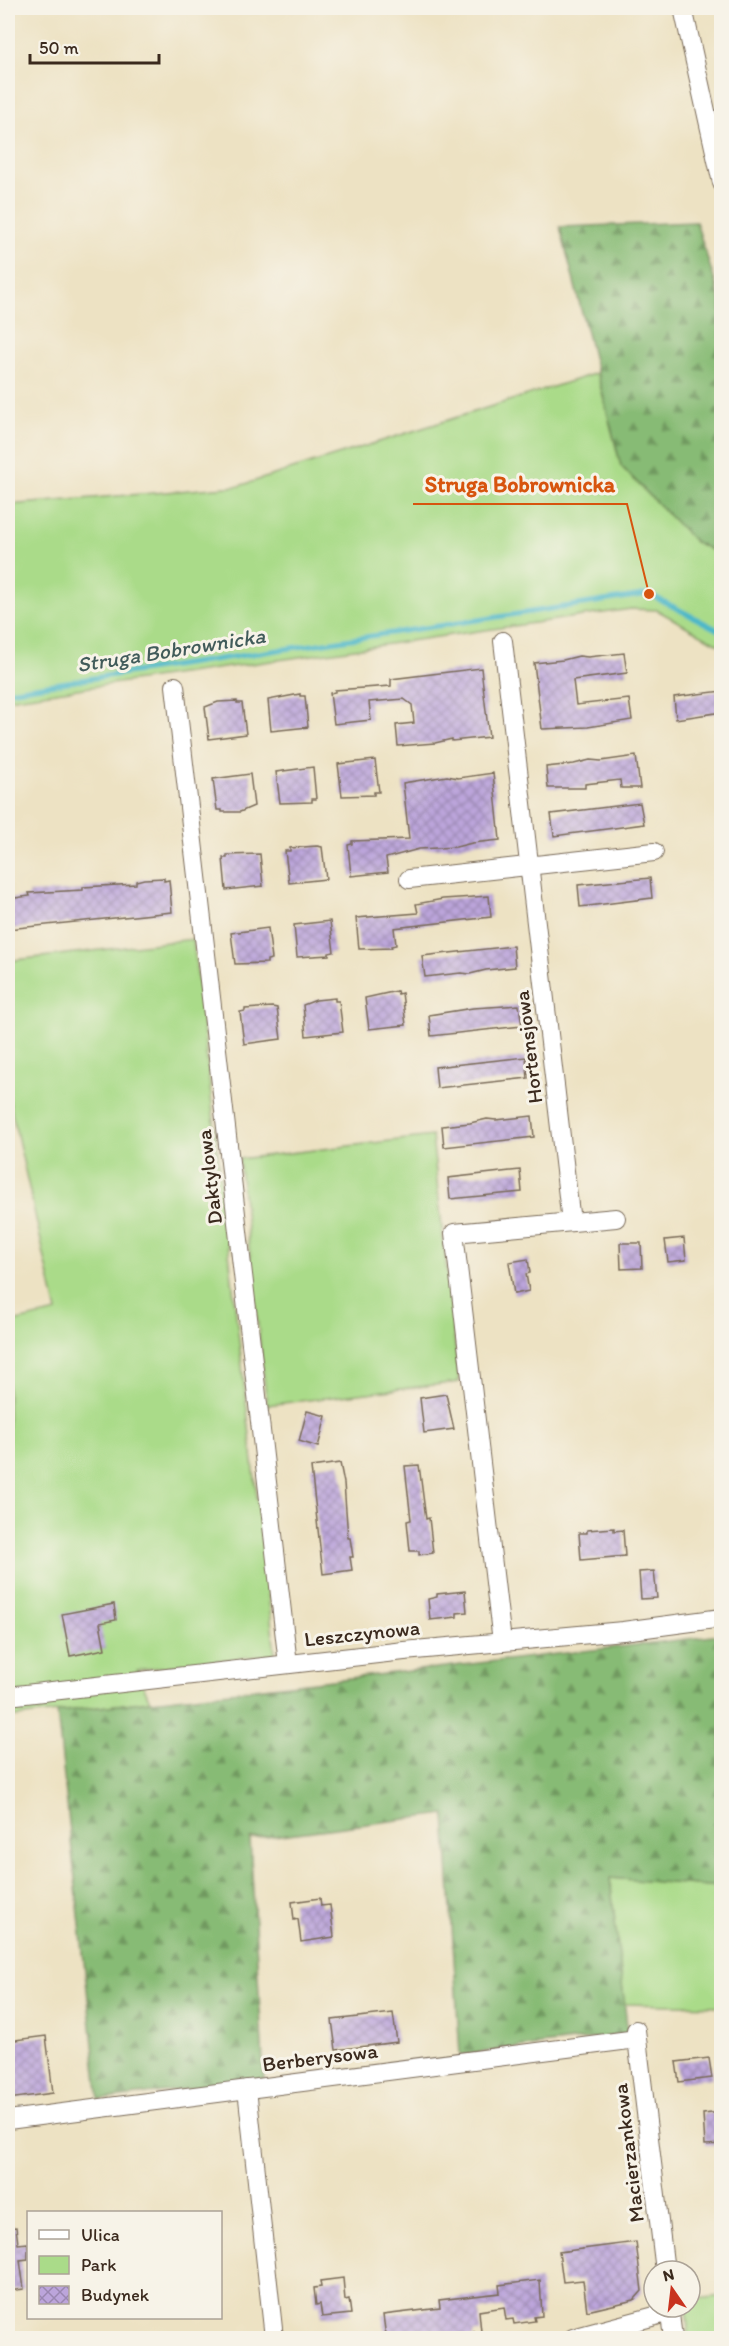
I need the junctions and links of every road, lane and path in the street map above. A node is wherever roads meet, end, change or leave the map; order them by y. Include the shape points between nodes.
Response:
1 (683, 8) edge
2 (722, 183) edge
3 (503, 641) dead end
4 (175, 686) dead end
5 (654, 852) dead end
6 (530, 866) junction
7 (409, 879) dead end
8 (616, 1218) dead end
9 (571, 1222) junction
10 (722, 1618) edge
11 (502, 1642) junction
12 (288, 1664) junction
13 (8, 1696) edge
14 (637, 2035) joint
15 (247, 2089) junction
16 (8, 2120) edge
17 (664, 2259) edge
18 (642, 2318) edge
19 (671, 2319) edge
20 (274, 2338) edge
21 (573, 2338) edge
22 (673, 2338) edge

1 - 2 street
3 - 6 street, Hortensjowa
4 - 12 street, Daktylowa
5 - 6 street
6 - 7 street
6 - 9 street, Hortensjowa
8 - 9 street
9 - 11 street via 454,1233
10 - 11 street, Leszczynowa
11 - 12 street, Leszczynowa
12 - 13 street, Leszczynowa
14 - 15 street, Berberysowa
14 - 17 street, Macierzankowa
15 - 16 street, Berberysowa
15 - 20 street
18 - 21 street
19 - 22 street

